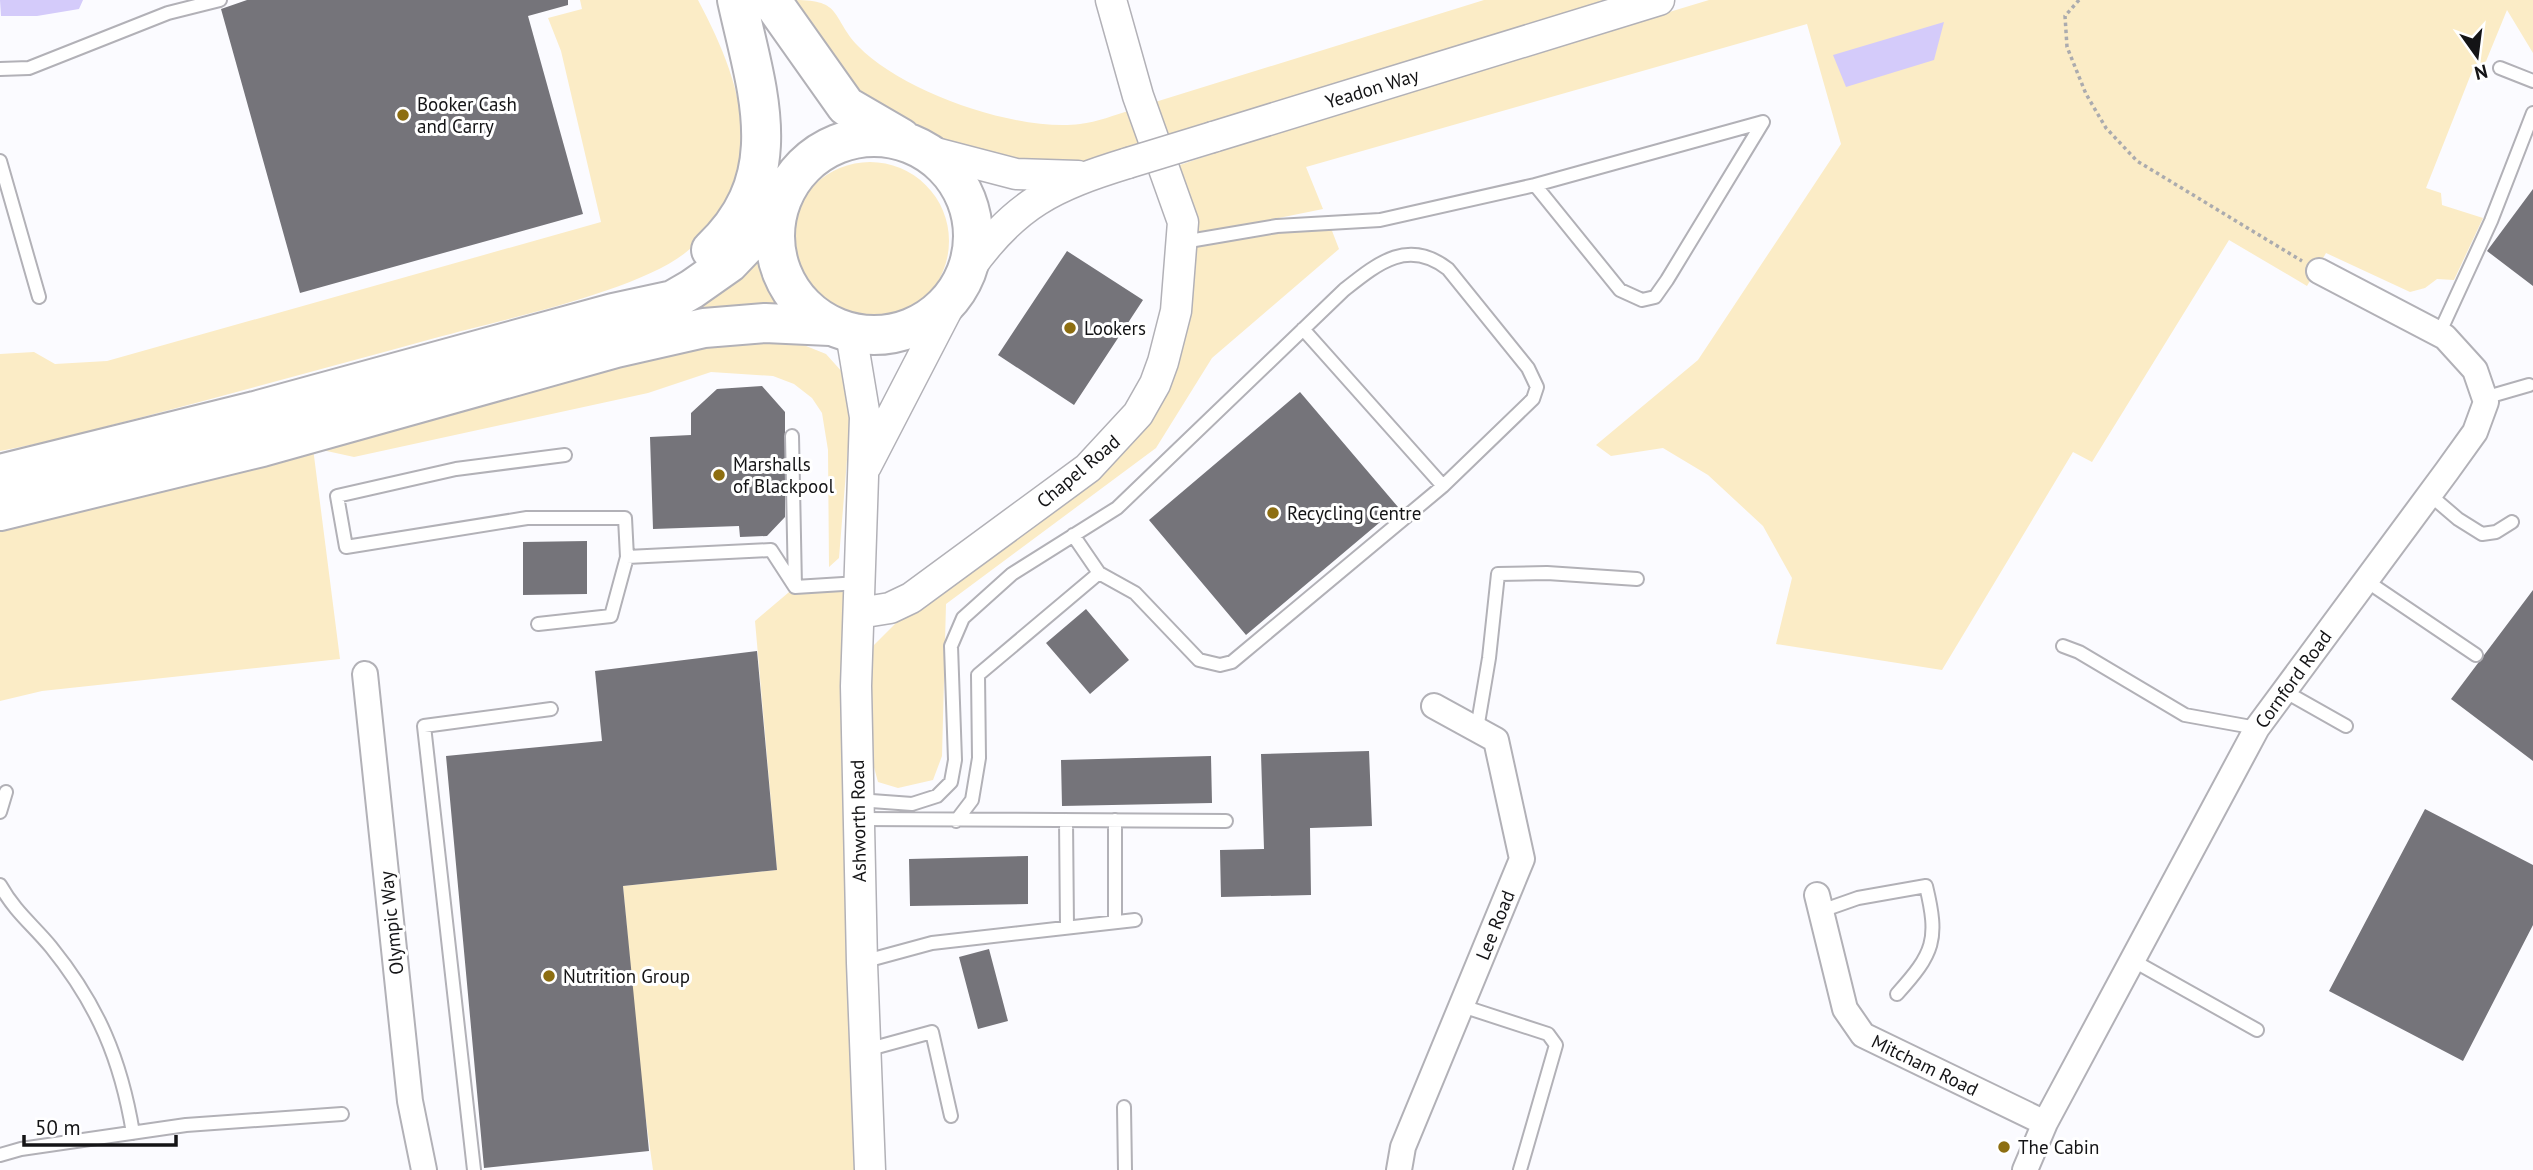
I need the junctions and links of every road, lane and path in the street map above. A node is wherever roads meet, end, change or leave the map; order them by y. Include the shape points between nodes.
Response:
1 (220, 0) edge
2 (738, 0) edge
3 (771, 0) edge
4 (1111, 0) edge
5 (1659, 0) edge
6 (2079, 0) edge
7 (2500, 68) dead end
8 (0, 69) edge
9 (2533, 80) edge
10 (2533, 113) edge
11 (916, 146) junction
12 (0, 161) edge
13 (1085, 176) junction
14 (1535, 185) junction
15 (784, 197) junction
16 (1183, 242) junction
17 (2319, 271) joint
18 (961, 284) junction
19 (39, 297) dead end
20 (612, 313) junction
21 (1303, 329) junction
22 (841, 330) junction
23 (2439, 334) junction
24 (2529, 385) dead end
25 (2484, 398) junction
26 (792, 436) dead end
27 (565, 455) dead end
28 (863, 473) junction
29 (0, 474) edge
30 (1443, 486) junction
31 (2430, 495) junction
32 (0, 511) edge
33 (2512, 522) dead end
34 (1073, 536) junction
35 (627, 557) junction
36 (1099, 573) junction
37 (1637, 579) dead end
38 (2365, 580) junction
39 (860, 583) junction
40 (795, 587) junction
41 (859, 613) junction
42 (538, 624) dead end
43 (2063, 646) dead end
44 (2476, 655) dead end
45 (365, 674) dead end
46 (2284, 691) junction
47 (1434, 706) dead end
48 (551, 709) dead end
49 (2346, 726) dead end
50 (2257, 728) junction
51 (1477, 730) junction
52 (6, 792) dead end
53 (858, 809) junction
54 (0, 812) edge
55 (1066, 820) junction
56 (1115, 820) junction
57 (956, 821) junction
58 (1226, 821) dead end
59 (0, 885) edge
60 (1819, 903) joint
61 (6, 908) edge
62 (1135, 920) dead end
63 (1115, 922) junction
64 (1067, 927) junction
65 (2132, 960) junction
66 (862, 962) junction
67 (1897, 994) dead end
68 (1462, 1006) junction
69 (2257, 1030) dead end
70 (866, 1050) junction
71 (1124, 1107) dead end
72 (342, 1114) dead end
73 (951, 1116) dead end
74 (2045, 1123) junction
75 (133, 1133) junction
76 (0, 1155) edge
77 (2035, 1166) edge
78 (424, 1170) edge
79 (474, 1170) edge
80 (870, 1170) edge
81 (1125, 1170) edge
82 (1399, 1170) edge
83 (1520, 1170) edge

1 - 8 lane via 168,13 29,68
2 - 15 main road via 754,24 780,99
2 - 20 main road via 762,129 761,168 752,191 732,226 687,271
3 - 11 main road via 846,106
4 - 16 street, Chapel Road via 1138,96 1179,206
5 - 13 street, Yeadon Way, bridge
6 - 17 path via 2065,16 2067,47 2106,128 2137,161
7 - 9 lane
10 - 23 lane via 2491,221
11 - 13 street, Yeadon Way via 1016,174
11 - 15 main road via 874,136 842,142 813,157
11 - 18 main road via 951,172 968,202 974,235
12 - 19 lane
13 - 18 street, Yeadon Way via 1045,194 1008,221
14 - 14 lane via 1620,290 1642,300 1655,297 1763,122
14 - 16 lane via 1380,220 1277,226
15 - 20 main road via 729,263 692,289 673,300
15 - 22 main road via 774,246 783,279 803,307
16 - 41 street, Chapel Road via 1176,311 1163,362 1155,384 1122,434 1087,468 911,598 890,608
17 - 23 street
18 - 22 main road via 933,317 910,330 884,336
18 - 28 street, Ashworth Road
20 - 29 main road via 255,411
21 - 30 lane
21 - 30 lane via 1374,267 1405,253 1432,256 1448,269 1528,368 1537,387 1533,399
21 - 34 lane via 1117,508
22 - 28 street, Ashworth Road via 865,417
22 - 32 main road via 765,323 704,328 616,348 262,447
23 - 25 street via 2475,370
24 - 25 lane
25 - 31 street, Cornford Road via 2475,432
26 - 40 lane
27 - 35 lane via 456,469 337,496 346,547 527,518 625,518
28 - 39 street, Ashworth Road
30 - 36 lane via 1232,662 1220,665 1199,660 1135,593
31 - 33 lane via 2482,534
31 - 38 street, Cornford Road
34 - 36 lane
34 - 53 lane via 1012,574 963,618 951,646 955,760 951,782 937,796 912,804
35 - 40 lane via 771,550
35 - 42 lane via 611,616
36 - 57 lane via 978,675 979,758 972,800
37 - 51 lane via 1498,574
38 - 44 lane
38 - 46 street, Cornford Road
39 - 40 lane
39 - 41 street, Ashworth Road
41 - 53 street, Ashworth Road
43 - 50 lane via 2185,715
45 - 78 street, Olympic Way via 410,1101
46 - 49 lane
46 - 50 street, Cornford Road
47 - 51 street, Lee Road
48 - 79 lane via 424,726
50 - 65 street, Cornford Road
51 - 68 street, Lee Road via 1496,740 1522,859
52 - 54 lane
53 - 57 lane
53 - 66 street, Ashworth Road
55 - 56 lane
55 - 57 lane
55 - 64 lane
56 - 58 lane
56 - 63 lane
59 - 61 lane
60 - 67 lane via 1926,886 1935,922 1925,964
60 - 74 street, Mitcham Road via 1845,1009 1863,1035
61 - 75 lane via 50,945 88,998 111,1041
62 - 63 lane
63 - 64 lane
64 - 66 lane via 932,943
65 - 69 lane
65 - 74 street, Cornford Road
66 - 70 street, Ashworth Road
68 - 82 street, Lee Road via 1403,1147
68 - 83 lane via 1548,1034 1556,1045
70 - 73 lane via 932,1032
70 - 80 street, Ashworth Road
71 - 81 lane
72 - 75 lane
74 - 77 street, Cornford Road
75 - 76 lane

